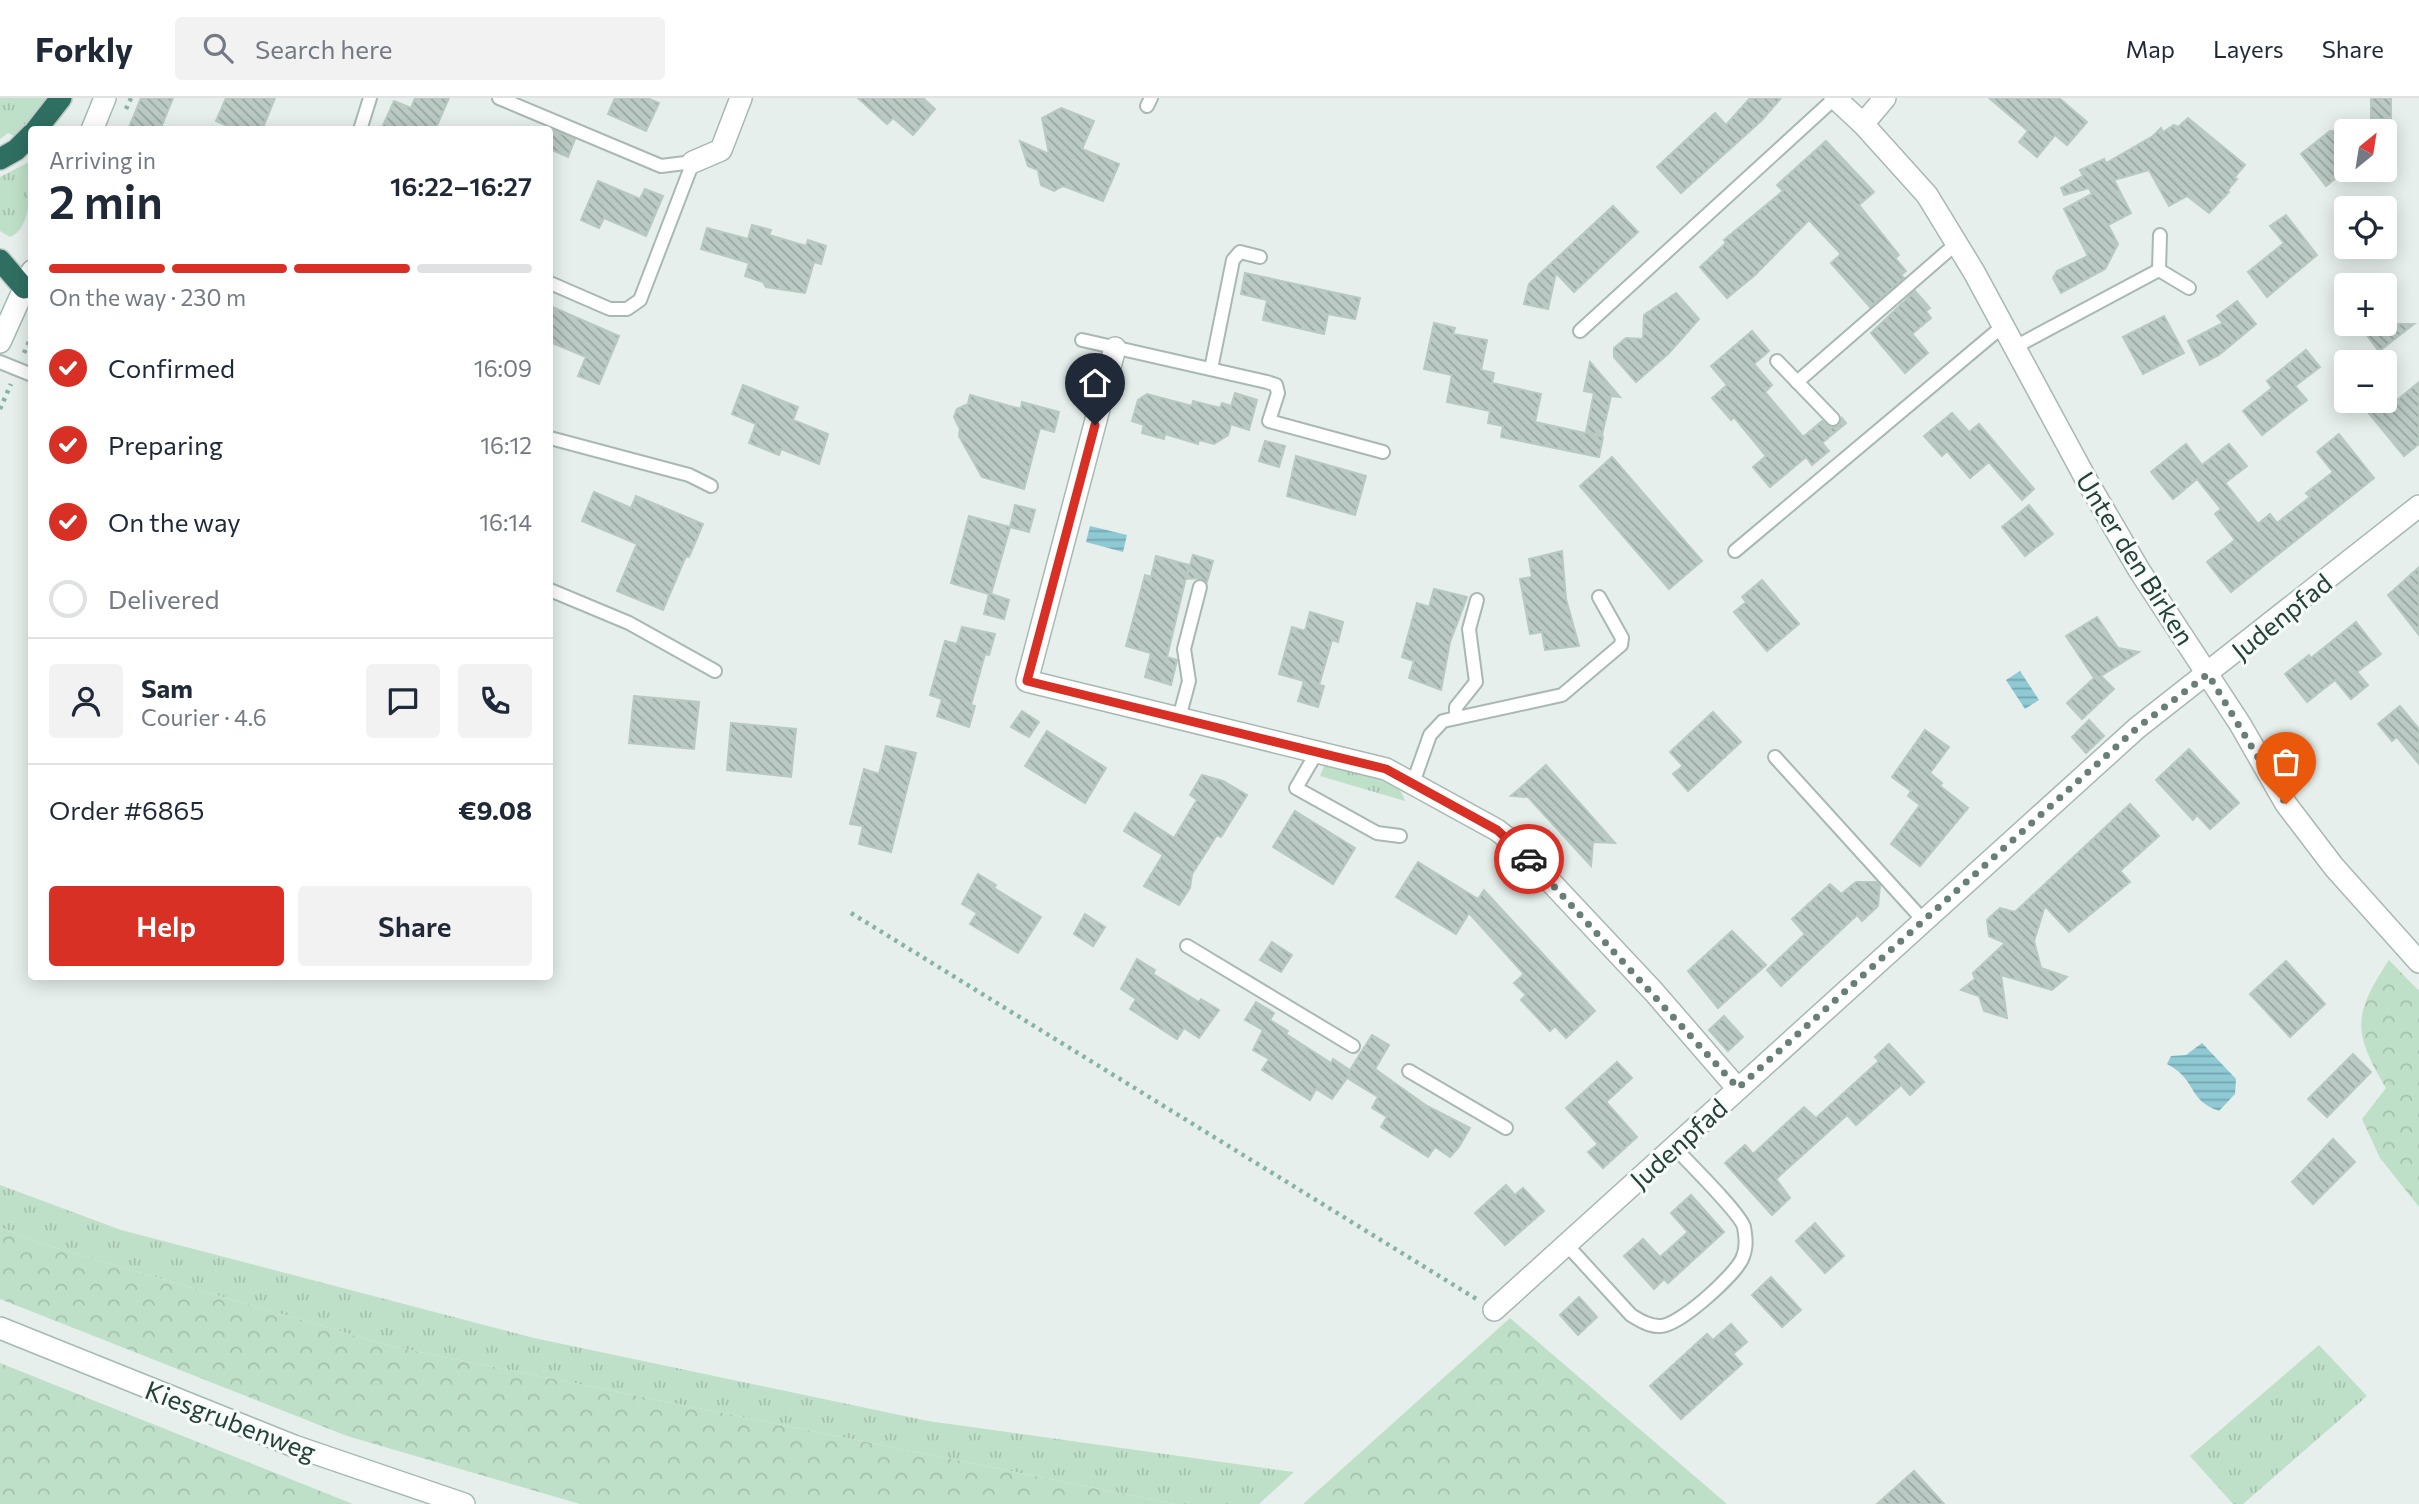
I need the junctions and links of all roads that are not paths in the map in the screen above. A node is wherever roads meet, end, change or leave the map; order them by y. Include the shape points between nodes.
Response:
1 (61, 98) edge
2 (104, 98) edge
3 (370, 98) edge
4 (499, 98) edge
5 (741, 98) edge
6 (1835, 98) edge
7 (1885, 98) edge
8 (1863, 124) junction
9 (39, 126) edge
10 (94, 126) edge
11 (361, 126) edge
12 (28, 138) edge
13 (0, 159) edge
14 (693, 162) junction
15 (2160, 235) dead end
16 (1957, 243) junction
17 (1260, 257) dead end
18 (0, 260) edge
19 (2159, 270) junction
20 (28, 279) edge
21 (0, 283) edge
22 (553, 284) edge
23 (2189, 288) dead end
24 (2003, 326) junction
25 (1580, 331) dead end
26 (1082, 340) dead end
27 (0, 342) edge
28 (2015, 346) junction
29 (1115, 348) junction
30 (1777, 361) dead end
31 (0, 362) edge
32 (1211, 369) junction
33 (28, 373) edge
34 (1797, 382) junction
35 (1833, 419) dead end
36 (553, 439) edge
37 (1383, 452) dead end
38 (711, 486) dead end
39 (2419, 506) edge
40 (1735, 551) dead end
41 (1200, 587) dead end
42 (553, 591) edge
43 (1600, 597) dead end
44 (1478, 600) dead end
45 (715, 671) dead end
46 (2208, 674) junction
47 (1179, 718) junction
48 (1456, 718) junction
49 (1317, 752) junction
50 (1775, 757) dead end
51 (1413, 783) junction
52 (1400, 836) dead end
53 (1924, 921) junction
54 (1187, 946) dead end
55 (2419, 962) edge
56 (1353, 1046) dead end
57 (1409, 1071) dead end
58 (1738, 1088) junction
59 (1506, 1128) dead end
60 (1674, 1147) junction
61 (1566, 1244) junction
62 (1494, 1310) road end
63 (0, 1328) edge
64 (464, 1504) edge

1 - 9 highway
2 - 10 street
3 - 11 lane
4 - 14 lane via 661,166
5 - 14 street via 722,150
6 - 8 street, Unter den Birken
6 - 25 lane
7 - 8 street
8 - 16 street, Unter den Birken via 1927,195
12 - 13 highway
14 - 22 lane via 640,300 627,309 610,309
15 - 19 lane
16 - 24 street, Unter den Birken
16 - 34 lane
17 - 32 lane via 1240,252 1233,260
18 - 20 highway
19 - 23 lane
19 - 28 lane
20 - 21 highway
20 - 27 street
24 - 28 street, Unter den Birken
24 - 40 lane
26 - 29 lane
28 - 46 street, Unter den Birken via 2139,570
29 - 32 lane
29 - 47 street via 1027,681
30 - 34 lane
31 - 33 lane
32 - 37 lane via 1276,385 1269,421
34 - 35 lane
36 - 38 lane via 689,475
39 - 46 street, Judenpfad
41 - 47 lane via 1184,649 1189,681
42 - 45 lane via 629,623
43 - 48 lane via 1622,638 1621,645 1573,687 1562,695
44 - 48 lane via 1469,629 1476,682 1456,707
46 - 53 street, Judenpfad via 2137,728
46 - 55 street, Unter den Birken via 2286,804 2334,867
47 - 49 street
48 - 51 lane via 1436,727
49 - 51 street via 1386,769
49 - 52 lane via 1296,788 1377,833
50 - 53 lane
51 - 58 street via 1515,844
53 - 58 street, Judenpfad
54 - 56 lane
57 - 59 lane
58 - 60 street, Judenpfad
60 - 61 street, Judenpfad
60 - 61 lane via 1743,1223 1747,1244 1741,1261 1721,1285 1682,1316 1661,1326 1645,1323 1631,1315
61 - 62 street, Judenpfad
63 - 64 street, Kiesgrubenweg via 294,1446

